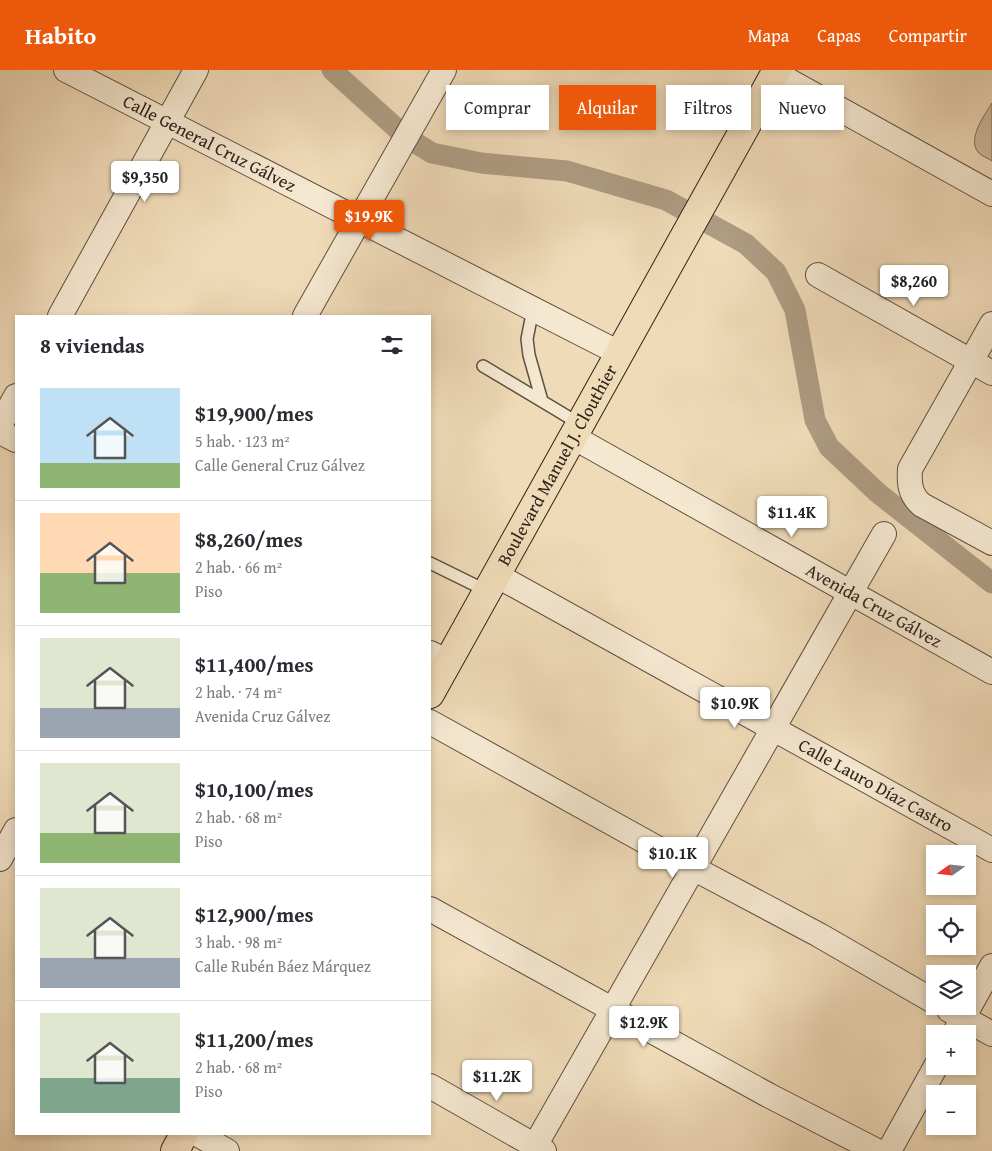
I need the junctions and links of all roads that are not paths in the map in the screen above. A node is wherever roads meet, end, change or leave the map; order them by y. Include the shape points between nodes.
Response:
1 (66, 70) edge
2 (196, 70) edge
3 (444, 70) edge
4 (776, 72) edge
5 (167, 122) junction
6 (992, 194) edge
7 (359, 220) junction
8 (818, 275) dead end
9 (533, 309) junction
10 (61, 315) edge
11 (306, 315) edge
12 (992, 324) edge
13 (619, 354) junction
14 (971, 361) junction
15 (483, 366) dead end
16 (992, 373) edge
17 (15, 398) edge
18 (542, 401) junction
19 (0, 425) edge
20 (576, 430) junction
21 (0, 432) edge
22 (15, 440) edge
23 (884, 534) dead end
24 (992, 543) edge
25 (431, 563) edge
26 (491, 583) junction
27 (850, 593) junction
28 (439, 658) edge
29 (992, 672) edge
30 (431, 690) edge
31 (431, 723) edge
32 (774, 728) junction
33 (12, 829) edge
34 (992, 850) edge
35 (0, 859) edge
36 (693, 868) junction
37 (431, 909) edge
38 (992, 966) edge
39 (926, 997) edge
40 (613, 1009) junction
41 (954, 1019) edge
42 (992, 1034) edge
43 (931, 1075) edge
44 (431, 1087) edge
45 (183, 1135) edge
46 (199, 1135) edge
47 (537, 1149) edge
48 (175, 1151) edge
49 (227, 1151) edge
50 (878, 1151) edge
51 (889, 1151) edge

1 - 5 street, Calle General Cruz Gálvez
2 - 5 street
3 - 7 street
4 - 6 street
4 - 13 main road, Boulevard Manuel J. Clouthier
5 - 7 street, Calle General Cruz Gálvez
5 - 10 street
7 - 9 street, Calle General Cruz Gálvez
7 - 11 street
8 - 14 street
9 - 13 street, Calle General Cruz Gálvez
9 - 18 lane via 527,339
12 - 14 street
13 - 20 main road, Boulevard Manuel J. Clouthier
14 - 16 street
14 - 24 street via 910,469 910,487 922,505
15 - 18 lane
17 - 19 street
18 - 20 lane
20 - 26 main road, Boulevard Manuel J. Clouthier
20 - 27 street, Avenida Cruz Gálvez
21 - 22 street
23 - 27 street
25 - 26 lane
26 - 28 main road, Boulevard Manuel J. Clouthier
26 - 32 street, Calle Lauro Díaz Castro
27 - 29 street, Avenida Cruz Gálvez
27 - 32 street
28 - 30 main road, Boulevard Manuel J. Clouthier
31 - 36 street
32 - 34 street, Calle Lauro Díaz Castro
32 - 36 street
33 - 35 street
36 - 39 street
36 - 40 street
37 - 40 street
38 - 41 street
40 - 47 street
40 - 50 street via 768,1095
41 - 42 street
43 - 51 street
44 - 47 street
45 - 48 main road
46 - 49 street

